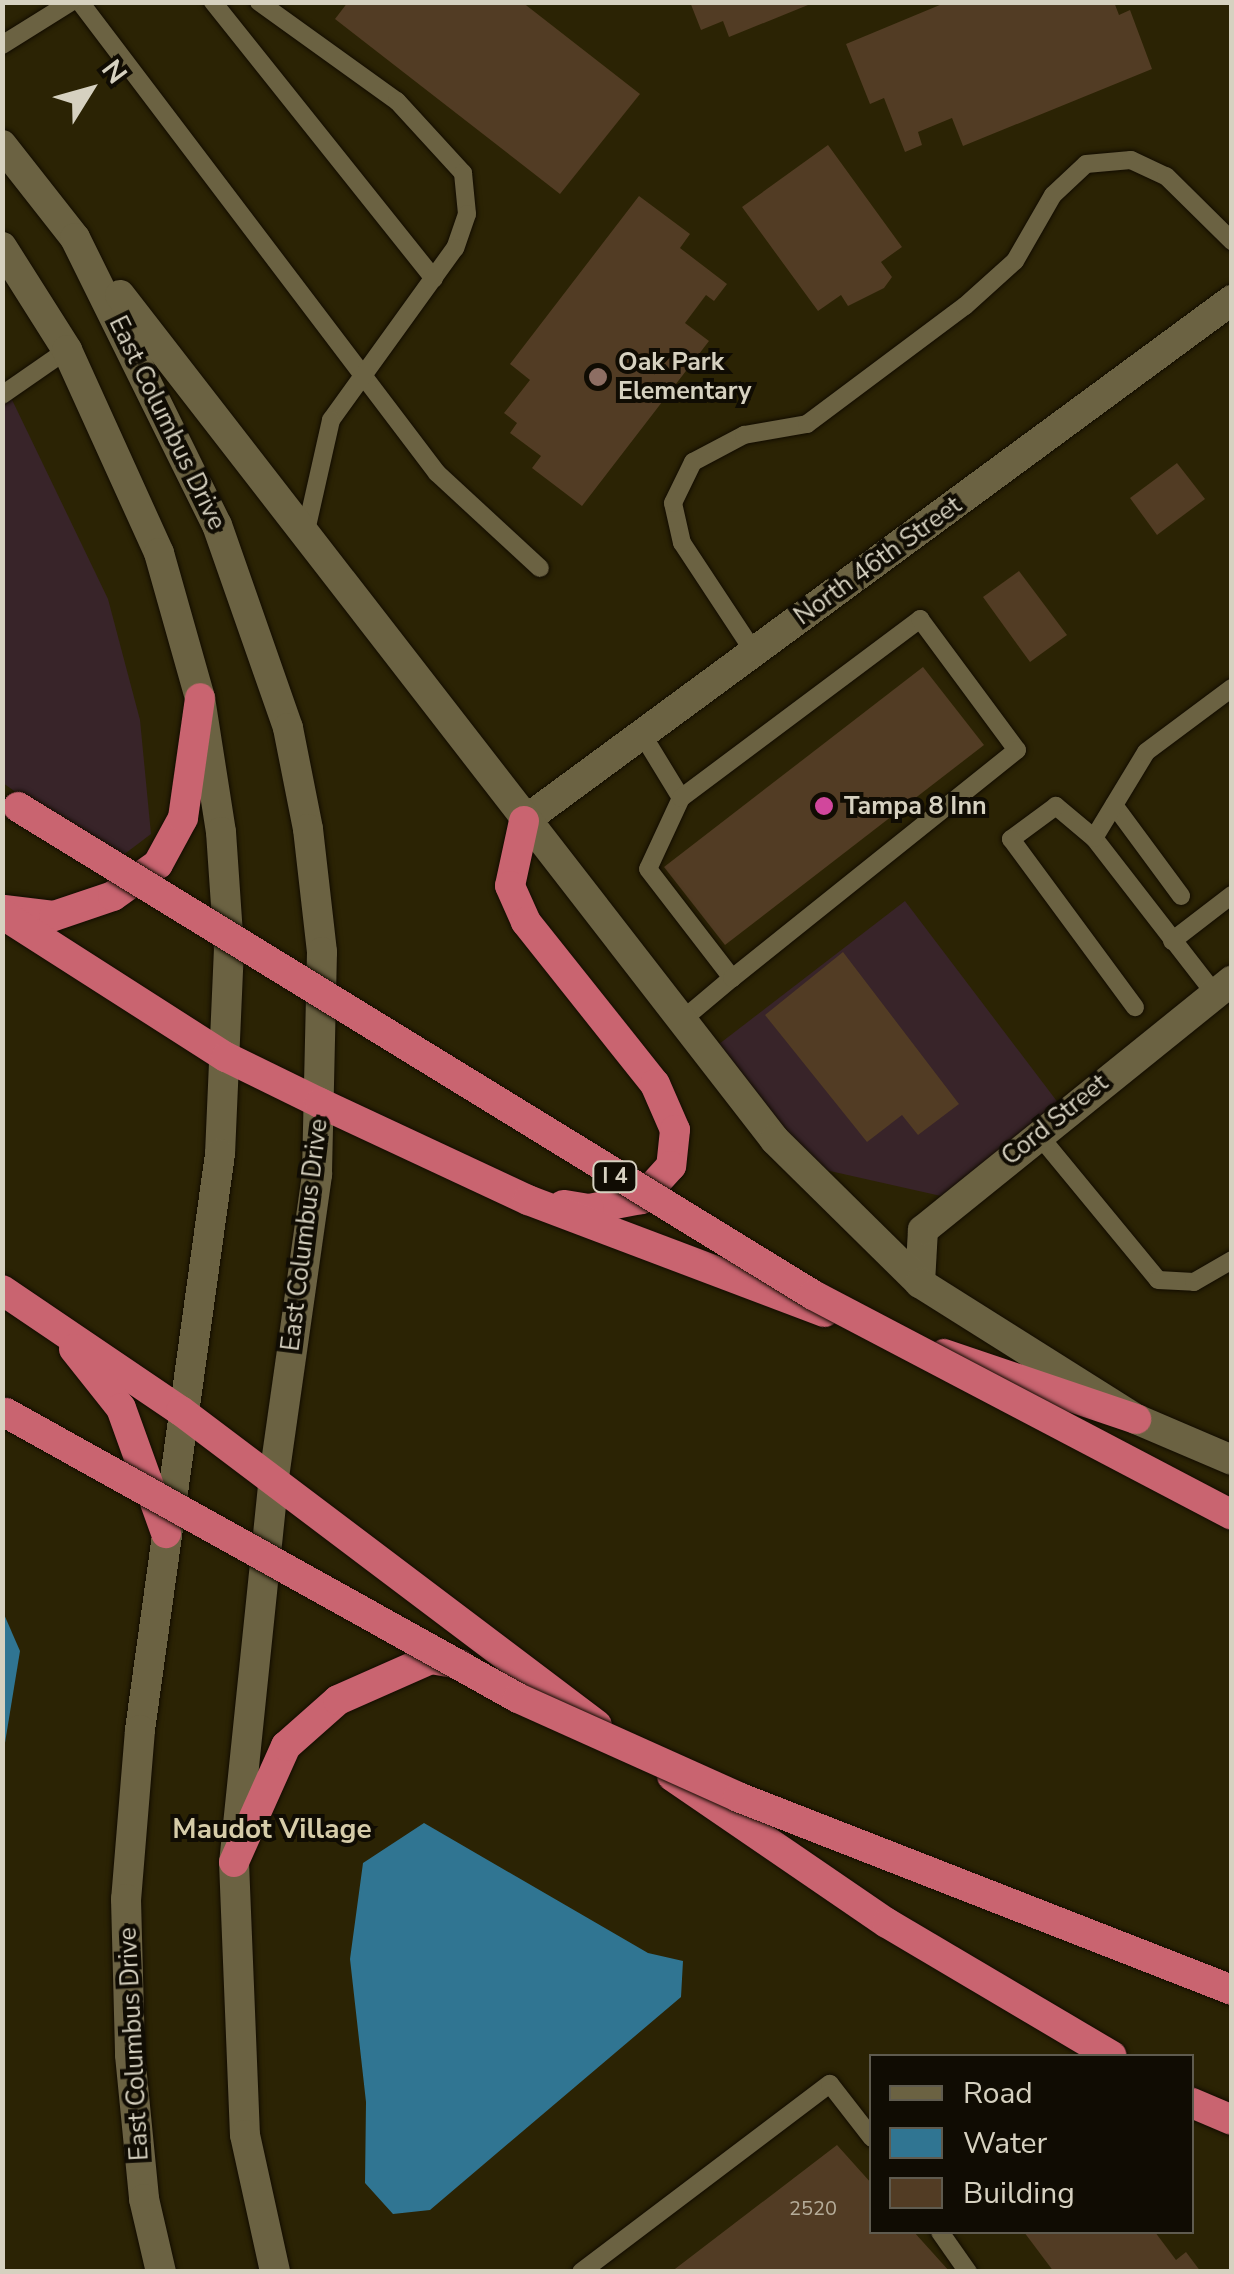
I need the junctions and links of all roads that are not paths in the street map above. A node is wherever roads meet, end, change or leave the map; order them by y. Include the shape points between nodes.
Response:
1 (71, 2) edge
2 (80, 2) edge
3 (213, 2) edge
4 (259, 2) edge
5 (2, 45) edge
6 (2, 145) edge
7 (75, 238) junction
8 (1232, 241) edge
9 (2, 247) edge
10 (434, 279) junction
11 (1232, 300) edge
12 (67, 350) junction
13 (362, 370) junction
14 (2, 396) edge
15 (304, 536) junction
16 (540, 568) dead end
17 (754, 652) junction
18 (1232, 688) edge
19 (200, 698) junction
20 (642, 734) junction
21 (681, 798) junction
22 (10, 801) edge
23 (1114, 805) junction
24 (524, 822) junction
25 (1094, 838) junction
26 (1232, 895) edge
27 (1180, 896) dead end
28 (2, 912) edge
29 (1172, 940) junction
30 (732, 978) junction
31 (1223, 988) edge
32 (1135, 1006) dead end
33 (681, 1022) junction
34 (226, 1058) junction
35 (320, 1103) junction
36 (1037, 1133) junction
37 (528, 1200) junction
38 (1232, 1260) edge
39 (920, 1283) junction
40 (2, 1290) edge
41 (54, 1324) junction
42 (4, 1412) edge
43 (181, 1412) junction
44 (1136, 1419) junction
45 (1232, 1460) edge
46 (273, 1486) junction
47 (1232, 1515) edge
48 (166, 1533) junction
49 (526, 1677) junction
50 (234, 1862) junction
51 (1232, 1990) edge
52 (1109, 2054) edge
53 (1194, 2104) edge
54 (1232, 2120) edge
55 (869, 2134) edge
56 (941, 2234) edge
57 (161, 2272) edge
58 (274, 2272) edge
59 (581, 2272) edge
60 (968, 2272) edge

1 - 5 lane
2 - 13 lane
3 - 10 lane
4 - 10 lane via 397,100 463,173 467,214
6 - 7 main road, East Columbus Drive
7 - 15 main road
7 - 35 main road, East Columbus Drive via 218,525 288,728 322,952
8 - 17 lane via 1166,176 1132,160 1086,164 1053,195 1015,261 966,306 807,424 744,434 693,462 673,502 682,543
9 - 12 main road, East Columbus Drive
10 - 13 lane
11 - 17 main road, North 46th Street
12 - 14 lane
12 - 19 main road, East Columbus Drive via 159,553
13 - 15 lane via 331,420
13 - 16 lane via 437,473
15 - 24 main road
17 - 20 main road, North 46th Street
18 - 23 lane via 1146,752
19 - 28 highway via 183,818 158,864 113,896 54,916
19 - 34 main road, East Columbus Drive via 221,832 229,948
20 - 21 lane
20 - 24 main road, North 46th Street
21 - 30 lane via 648,869
21 - 30 lane via 920,619 1017,750
22 - 47 highway, I 4, bridge via 814,1295
23 - 25 lane
23 - 27 lane
24 - 33 main road
24 - 37 highway via 510,886 526,922 655,1084 676,1130 671,1166 641,1199 589,1209
25 - 29 lane
25 - 32 lane via 1056,806 1012,839
26 - 29 lane
28 - 34 highway
29 - 31 lane
30 - 33 lane
31 - 36 main road, Cord Street
33 - 39 main road via 775,1140
34 - 35 highway
34 - 43 main road, East Columbus Drive via 220,1154
35 - 37 highway
35 - 46 main road, East Columbus Drive via 317,1175
36 - 38 lane via 1158,1280 1194,1282
36 - 39 main road, Cord Street via 923,1230
37 - 44 highway via 872,1330
39 - 44 main road
40 - 41 highway
41 - 43 highway
41 - 48 highway via 120,1408
42 - 51 highway, bridge via 518,1698 738,1797
43 - 46 highway
43 - 48 main road, East Columbus Drive
44 - 45 main road
46 - 49 highway
46 - 50 main road, East Columbus Drive
48 - 57 main road, East Columbus Drive via 126,1899 132,2072 144,2199
49 - 50 highway via 431,1659 338,1700 286,1746
49 - 52 highway via 887,1923
50 - 58 main road, East Columbus Drive via 245,2135
53 - 54 highway
55 - 59 lane via 830,2084
56 - 60 lane

